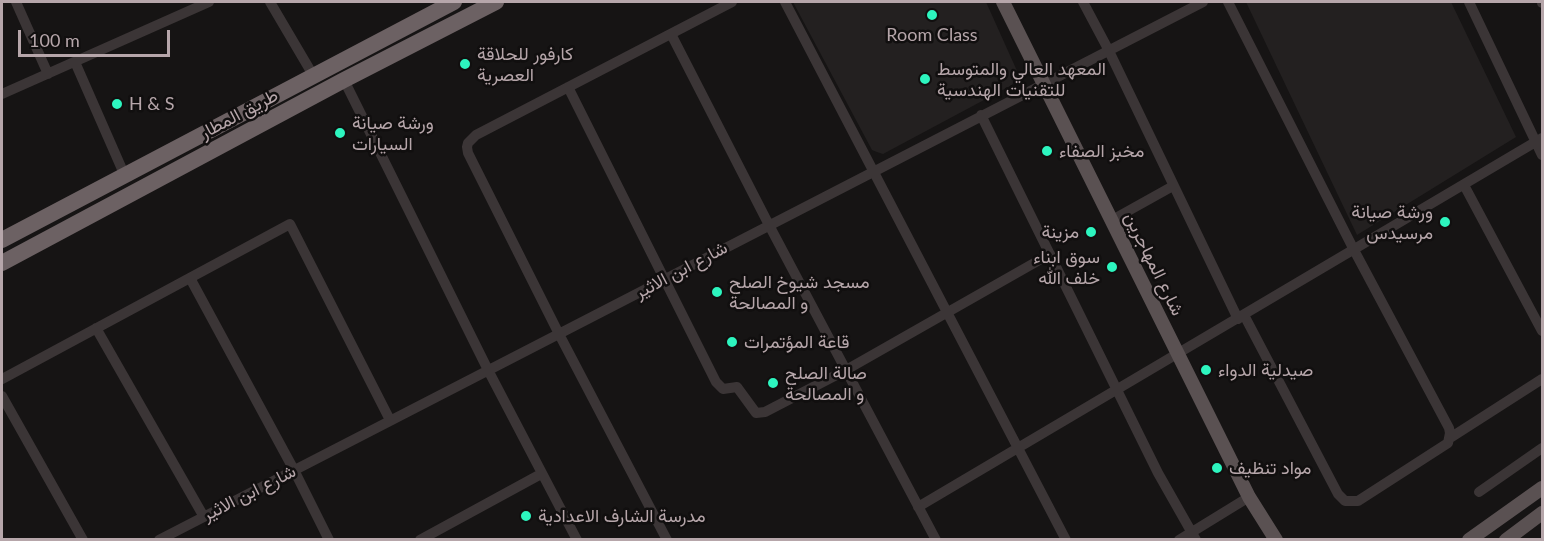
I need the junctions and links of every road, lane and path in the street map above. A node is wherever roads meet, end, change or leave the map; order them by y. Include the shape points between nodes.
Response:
1 (16, 2) edge
2 (209, 2) edge
3 (270, 2) edge
4 (454, 2) edge
5 (496, 2) edge
6 (732, 2) edge
7 (785, 2) edge
8 (1003, 2) edge
9 (1083, 2) edge
10 (1203, 2) edge
11 (1228, 2) edge
12 (1469, 2) edge
13 (670, 34) junction
14 (1108, 50) junction
15 (75, 62) junction
16 (48, 74) junction
17 (313, 75) junction
18 (344, 80) junction
19 (1044, 82) junction
20 (568, 87) junction
21 (2, 94) edge
22 (981, 115) junction
23 (1539, 140) edge
24 (1542, 155) edge
25 (873, 170) junction
26 (125, 176) junction
27 (1464, 184) junction
28 (1173, 186) junction
29 (1112, 220) junction
30 (769, 225) junction
31 (2, 240) edge
32 (1354, 250) junction
33 (1050, 254) junction
34 (2, 263) edge
35 (190, 278) junction
36 (663, 279) junction
37 (948, 312) junction
38 (1241, 317) junction
39 (96, 328) junction
40 (1542, 331) edge
41 (559, 333) junction
42 (1179, 354) junction
43 (488, 370) junction
44 (846, 370) junction
45 (2, 379) edge
46 (1542, 379) edge
47 (1118, 390) junction
48 (2, 396) edge
49 (390, 420) junction
50 (1450, 438) junction
51 (1019, 447) junction
52 (1542, 448) edge
53 (294, 470) junction
54 (541, 474) junction
55 (1542, 488) edge
56 (1479, 492) dead end
57 (1250, 497) junction
58 (918, 507) junction
59 (1542, 513) edge
60 (204, 517) junction
61 (1193, 536) edge
62 (83, 540) edge
63 (159, 540) edge
64 (328, 540) edge
65 (420, 540) edge
66 (577, 540) edge
67 (667, 540) edge
68 (936, 540) edge
69 (1066, 540) edge
70 (1179, 540) edge
71 (1275, 540) edge
72 (1469, 540) edge
73 (1506, 540) edge

1 - 16 street
2 - 15 street
3 - 17 street
4 - 17 highway, طريق المطار
5 - 18 highway, طريق المطار
6 - 13 street
7 - 25 street
8 - 19 main road, شارع المهاجرين
9 - 14 street
10 - 14 street, شارع ابن الاثير
11 - 32 street
12 - 23 street
13 - 20 street
13 - 30 street
14 - 19 street, شارع ابن الاثير
14 - 28 street
15 - 16 street
15 - 26 street
16 - 21 street
17 - 26 highway, طريق المطار
18 - 34 highway, طريق المطار
18 - 43 street
19 - 22 street, شارع ابن الاثير
19 - 29 main road, شارع المهاجرين
20 - 36 street
20 - 41 street via 476,135 467,147
22 - 25 street, شارع ابن الاثير
22 - 33 street
23 - 24 street
23 - 27 street
25 - 30 street, شارع ابن الاثير
25 - 37 street
26 - 31 highway, طريق المطار
27 - 32 street
27 - 40 street
28 - 29 street
28 - 38 street
29 - 42 main road, شارع المهاجرين
30 - 36 street, شارع ابن الاثير
30 - 44 street
32 - 38 street
32 - 50 street via 1449,428
33 - 37 street
33 - 47 street
35 - 39 street
35 - 49 street via 290,224
35 - 53 street
36 - 41 street, شارع ابن الاثير
36 - 44 street via 719,387 737,387 756,412 765,412
37 - 44 street
37 - 51 street
38 - 42 street
38 - 50 street via 1345,501 1358,501 1444,447
39 - 45 street
39 - 60 street
41 - 43 street, شارع ابن الاثير
41 - 67 street
42 - 47 street
42 - 57 main road, شارع المهاجرين
43 - 49 street, شارع ابن الاثير
43 - 54 street
44 - 58 street
46 - 50 street
47 - 51 street
47 - 61 street
48 - 62 street
49 - 53 street, شارع ابن الاثير
51 - 58 street
51 - 69 street
52 - 56 street
53 - 60 street, شارع ابن الاثير
53 - 64 street
54 - 65 street
54 - 66 street
55 - 72 main road
57 - 61 street
57 - 71 main road, شارع المهاجرين
58 - 68 street
59 - 73 main road
60 - 63 street, شارع ابن الاثير
61 - 70 street

